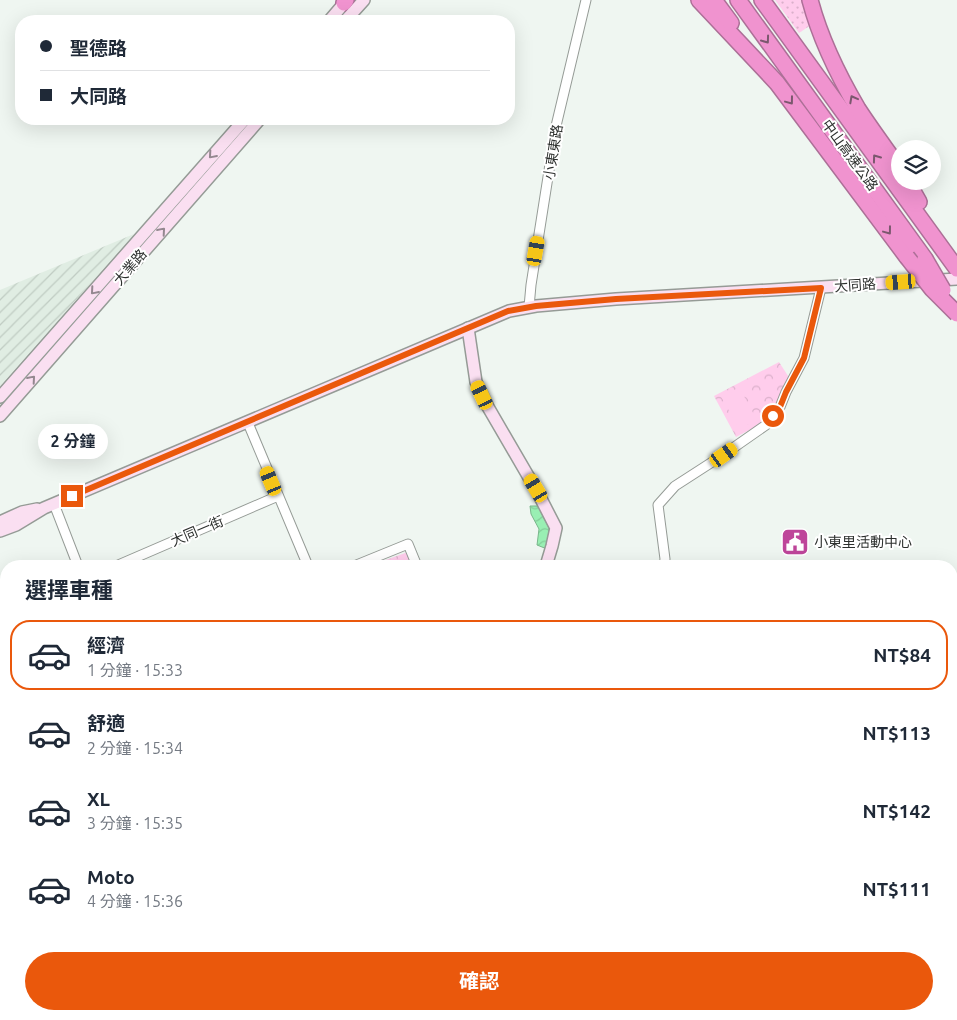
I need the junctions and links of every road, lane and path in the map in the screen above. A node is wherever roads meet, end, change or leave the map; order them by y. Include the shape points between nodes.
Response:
1 (364, 0) edge
2 (586, 0) edge
3 (699, 0) edge
4 (714, 0) edge
5 (738, 0) edge
6 (762, 0) edge
7 (810, 0) edge
8 (346, 1) edge
9 (334, 15) edge
10 (350, 15) edge
11 (777, 83) junction
12 (239, 125) edge
13 (255, 125) edge
14 (891, 156) edge
15 (912, 190) edge
16 (136, 243) junction
17 (144, 252) junction
18 (947, 254) junction
19 (957, 269) edge
20 (957, 278) edge
21 (821, 288) junction
22 (529, 307) junction
23 (957, 314) edge
24 (468, 328) junction
25 (0, 397) edge
26 (0, 416) edge
27 (248, 423) junction
28 (278, 496) junction
29 (49, 506) junction
30 (0, 522) edge
31 (0, 532) edge
32 (75, 560) edge
33 (130, 560) edge
34 (305, 560) edge
35 (369, 560) edge
36 (415, 560) edge
37 (548, 560) edge
38 (665, 560) edge

1 - 10 main road
2 - 22 street, 小東東路 via 556,126
3 - 11 highway
4 - 11 highway
5 -> 23 highway, 中山高速公路, bridge via 925,259
18 -> 6 highway, 中山高速公路
14 -> 7 highway via 858,109 832,58
8 - 9 main road
11 -> 23 highway, bridge via 907,257
12 -> 16 main road, 大業路
17 -> 13 main road, 大業路
15 - 18 highway
16 - 17 main road
16 -> 25 main road, 大業路
26 -> 17 main road, 大業路
18 - 19 highway, 中山高速公路
20 - 21 main road, 大同路
21 - 22 main road, 大同路
21 - 38 street via 804,358 780,407 766,425 675,486 658,505
22 - 24 main road, 大同路 via 508,311
24 - 27 main road, 大同路
24 - 37 main road via 476,382 556,528
27 - 28 street
27 - 29 main road, 大同路
28 - 33 street, 大同一街
28 - 34 street
29 - 30 main road, 大同路 via 22,512
29 - 31 main road, 大同路
29 - 32 street
35 - 36 street via 408,544

